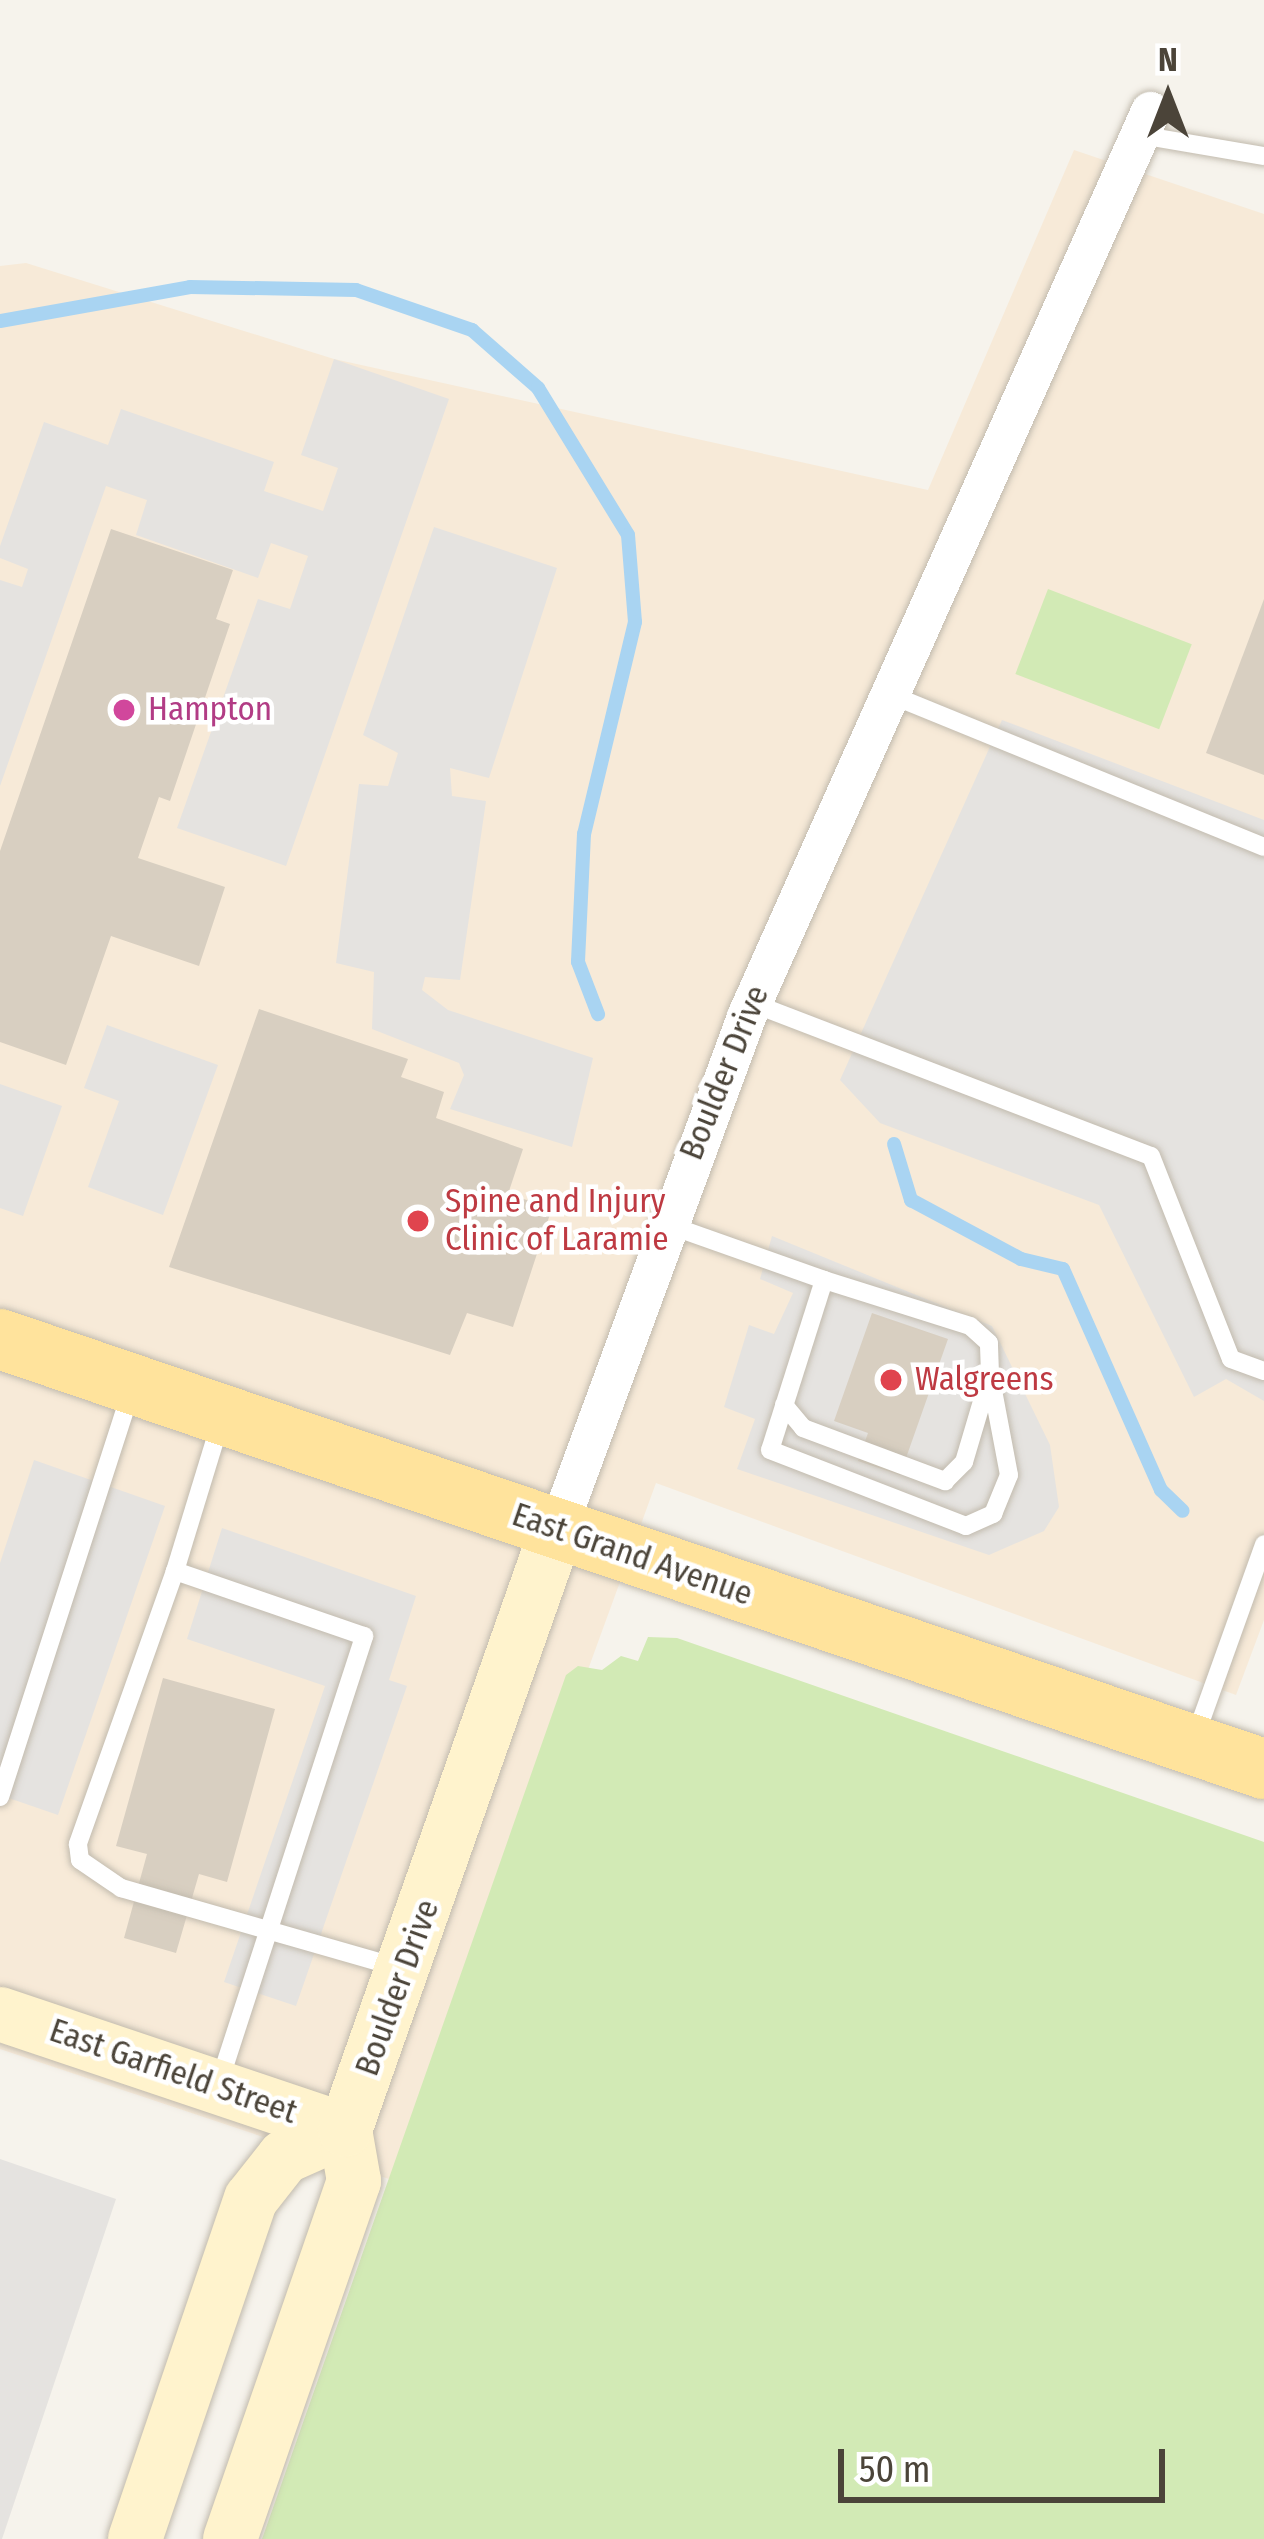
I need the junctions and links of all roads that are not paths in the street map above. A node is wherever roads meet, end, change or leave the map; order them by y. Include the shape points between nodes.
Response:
1 (1145, 123) joint
2 (1264, 156) edge
3 (889, 694) junction
4 (1264, 847) edge
5 (752, 1004) junction
6 (664, 1223) junction
7 (824, 1280) junction
8 (0, 1339) edge
9 (1264, 1371) edge
10 (990, 1374) junction
11 (133, 1385) junction
12 (784, 1405) junction
13 (223, 1415) junction
14 (557, 1529) junction
15 (1264, 1544) edge
16 (175, 1571) junction
17 (1240, 1610) junction
18 (1264, 1610) edge
19 (1192, 1744) junction
20 (1264, 1769) edge
21 (0, 1797) edge
22 (268, 1931) junction
23 (406, 1969) junction
24 (0, 2014) edge
25 (218, 2088) junction
26 (345, 2130) junction
27 (135, 2539) edge
28 (230, 2539) edge

1 - 2 lane
1 - 3 street, Boulder Drive
3 - 4 lane
3 - 5 street, Boulder Drive
5 - 6 street, Boulder Drive
5 - 9 lane via 1151,1156 1231,1359
6 - 7 lane
6 - 14 street, Boulder Drive
7 - 10 lane via 970,1326 989,1343
7 - 12 lane
8 - 11 main road, East Grand Avenue
10 - 12 lane via 964,1462 945,1480 802,1427
10 - 12 lane via 1009,1475 993,1514 966,1526 770,1450
11 - 13 main road, East Grand Avenue
11 - 21 lane
13 - 14 main road, East Grand Avenue
13 - 16 lane
14 - 19 main road, East Grand Avenue
14 - 23 street, Boulder Drive
15 - 17 lane
16 - 22 lane via 78,1844 80,1860 121,1888
16 - 22 lane via 364,1636
17 - 18 lane
17 - 19 lane
19 - 20 main road, East Grand Avenue
22 - 23 lane
22 - 25 lane
23 - 26 street, Boulder Drive
24 - 25 street, East Garfield Street
25 - 26 street, East Garfield Street
26 - 27 street via 284,2157 251,2199
26 - 28 street, Boulder Drive via 354,2180

